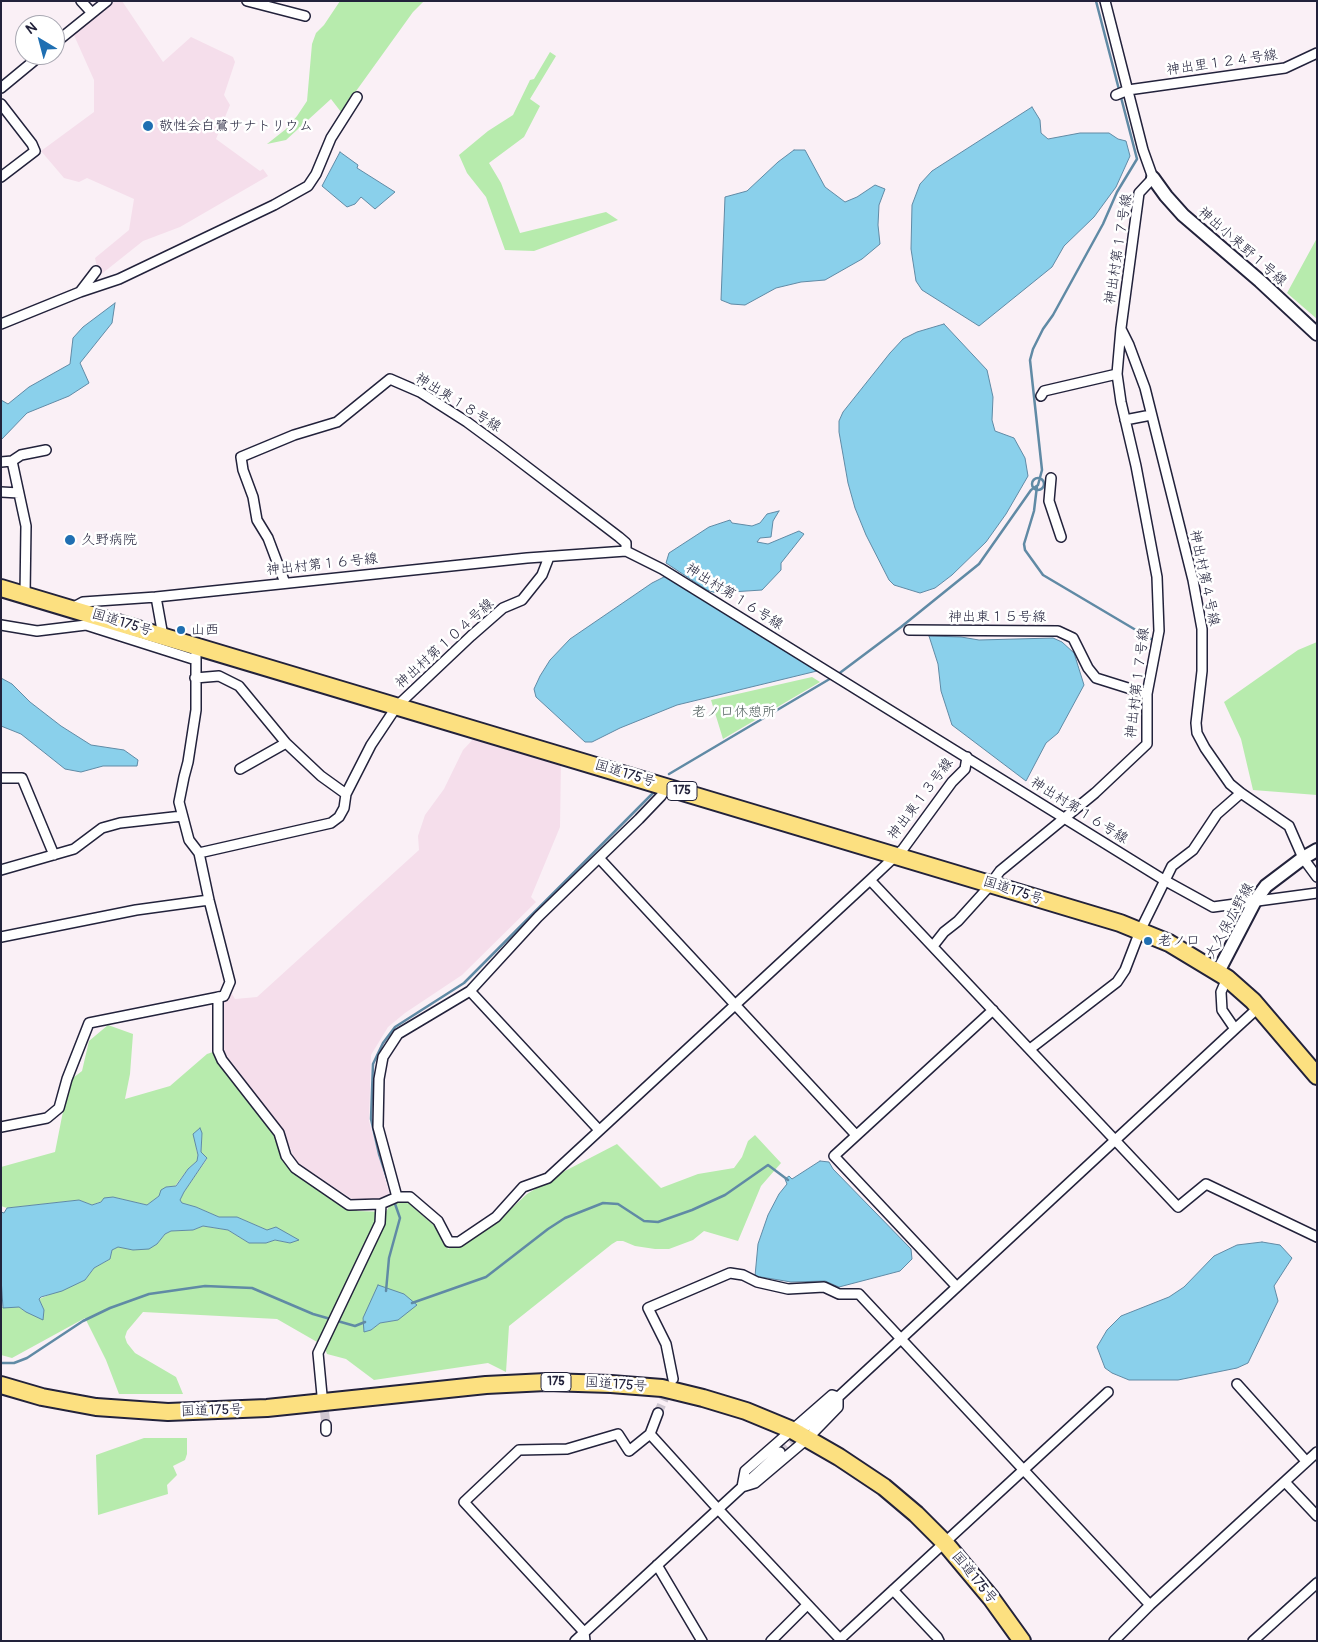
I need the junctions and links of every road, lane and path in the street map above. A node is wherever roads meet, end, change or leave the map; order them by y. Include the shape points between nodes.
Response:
1 (81, 1) edge
2 (107, 1) edge
3 (247, 1) edge
4 (1105, 1) edge
5 (92, 13) junction
6 (305, 16) dead end
7 (65, 35) edge
8 (1317, 53) edge
9 (29, 65) edge
10 (1, 88) edge
11 (1128, 90) junction
12 (1116, 95) dead end
13 (357, 97) dead end
14 (1, 104) edge
15 (1, 177) edge
16 (1153, 178) junction
17 (96, 271) dead end
18 (80, 292) junction
19 (1, 324) edge
20 (1121, 328) junction
21 (1317, 334) edge
22 (1117, 374) junction
23 (1041, 396) dead end
24 (1151, 415) junction
25 (1125, 420) junction
26 (46, 450) dead end
27 (12, 461) junction
28 (1, 462) edge
29 (1051, 478) dead end
30 (1, 492) edge
31 (19, 493) junction
32 (1061, 537) dead end
33 (626, 551) junction
34 (549, 558) junction
35 (285, 583) junction
36 (1, 588) edge
37 (24, 595) junction
38 (156, 597) junction
39 (72, 608) junction
40 (1, 625) edge
41 (909, 630) dead end
42 (163, 636) junction
43 (196, 653) junction
44 (195, 678) junction
45 (1148, 694) junction
46 (397, 706) junction
47 (286, 743) junction
48 (967, 757) junction
49 (240, 769) dead end
50 (1, 778) edge
51 (667, 787) junction
52 (1241, 793) junction
53 (346, 794) junction
54 (182, 816) junction
55 (1063, 818) junction
56 (1317, 850) edge
57 (199, 853) junction
58 (54, 855) junction
59 (894, 856) junction
60 (599, 858) junction
61 (1303, 858) junction
62 (1, 870) edge
63 (1317, 878) edge
64 (870, 880) junction
65 (1164, 880) junction
66 (992, 884) junction
67 (1317, 893) edge
68 (209, 900) junction
69 (1255, 901) junction
70 (1140, 931) junction
71 (1, 936) edge
72 (933, 946) junction
73 (1223, 975) junction
74 (470, 991) junction
75 (218, 997) junction
76 (735, 1004) junction
77 (1258, 1007) junction
78 (993, 1010) junction
79 (1235, 1029) junction
80 (1030, 1049) junction
81 (1317, 1076) edge
82 (1, 1127) edge
83 (599, 1130) junction
84 (856, 1135) junction
85 (1115, 1140) junction
86 (397, 1197) junction
87 (381, 1204) junction
88 (1317, 1237) edge
89 (957, 1287) junction
90 (901, 1339) junction
91 (673, 1379) tunnel mouth
92 (1237, 1384) dead end
93 (1, 1385) edge
94 (1108, 1392) dead end
95 (322, 1395) tunnel mouth
96 (838, 1397) junction
97 (658, 1413) tunnel mouth
98 (802, 1432) junction
99 (650, 1434) junction
100 (780, 1452) tunnel mouth
101 (1317, 1452) edge
102 (1306, 1461) junction
103 (1023, 1470) junction
104 (1285, 1482) junction
105 (742, 1487) junction
106 (718, 1509) junction
107 (1317, 1516) edge
108 (945, 1543) junction
109 (657, 1565) junction
110 (1317, 1583) edge
111 (893, 1590) junction
112 (807, 1605) junction
113 (1150, 1605) junction
114 (585, 1636) edge
115 (575, 1641) edge
116 (702, 1641) edge
117 (771, 1641) edge
118 (939, 1641) edge
119 (1022, 1641) edge
120 (1114, 1641) edge
121 (1253, 1641) edge

1 - 5 street
2 - 5 street
3 - 6 street
4 - 11 street
5 - 7 street
8 - 11 street, 神出里１２４号線 via 1285,68
9 - 10 street
11 - 12 street, 神出里１２４号線
11 - 16 street
13 - 18 street via 331,138 308,186 119,279
14 - 15 street via 35,151
16 - 20 street, 神出村第１７号線 via 1139,193
16 - 21 street, 神出小束野１号線 via 1183,214
17 - 18 street
18 - 19 street
20 - 22 street, 神出村第１７号線
20 - 24 street, 神出村第４号線 via 1145,388
22 - 23 street via 1044,392
22 - 25 street, 神出村第１７号線
24 - 25 street
24 - 52 street, 神出村第４号線 via 1202,628 1197,733 1230,784
25 - 45 street, 神出村第１７号線 via 1157,577 1159,630
26 - 27 street via 21,455
27 - 28 street
27 - 31 street
29 - 32 street via 1049,501
30 - 31 street
31 - 37 street via 26,526
33 - 34 street, 神出村第１６号線
33 - 35 street, 神出東１８号線 via 626,543 619,537 467,422 420,392 390,379 337,422 294,435 241,457 257,520 268,538
33 - 48 street, 神出村第１６号線 via 678,578
34 - 35 street, 神出村第１６号線
34 - 46 street, 神出村第１０４号線 via 542,575 522,600 503,608
35 - 38 street, 神出村第１６号線
36 - 37 highway, 国道175号 / 175
37 - 39 highway, 国道175号 / 175
38 - 39 street, 神出村第１６号線 via 83,602
38 - 42 street
39 - 42 highway, 国道175号 / 175
40 - 43 street via 37,631 86,626
41 - 45 street, 神出東１５号線 via 1058,631 1073,638 1096,678
42 - 43 highway, 国道175号 / 175
43 - 44 street
43 - 46 highway, 国道175号 / 175
44 - 47 street via 219,676 239,686
44 - 54 street via 196,710 179,802
45 - 55 street, 神出村第１７号線 via 1148,744
46 - 51 highway, 国道175号 / 175
46 - 53 street, 神出村第１０４号線 via 371,745
47 - 49 street
47 - 53 street
48 - 55 street, 神出村第１６号線
48 - 59 street, 神出東１３号線 via 965,769 903,849
50 - 58 street via 22,778
51 - 59 highway, 国道175号 / 175
51 - 60 street via 639,820
52 - 61 street, 神出村第４号線 via 1289,826
52 - 65 street via 1217,814 1193,850 1172,866
53 - 57 street, 神出村第１０４号線 via 344,808 331,823
54 - 57 street via 189,840
54 - 58 street via 102,828 74,849
55 - 65 street, 神出村第１６号線
55 - 66 street, 神出村第１７号線 via 1000,871
56 - 61 street, 大久保広野線
57 - 68 street
58 - 62 street
59 - 64 street, 神出東１３号線
59 - 66 highway, 国道175号 / 175
60 - 74 street via 538,917
60 - 76 street
61 - 63 street, 神出村第４号線
61 - 69 street, 大久保広野線 via 1266,886
64 - 72 street
64 - 76 street, 神出東１３号線
65 - 69 street, 神出村第１６号線 via 1213,907
65 - 70 street
66 - 70 highway, 国道175号 / 175
66 - 72 street, 神出村第１７号線
67 - 69 street, 神出村第１６号線
68 - 71 street via 136,910
68 - 75 street via 230,982 224,996
69 - 73 street, 大久保広野線
70 - 73 highway, 国道175号 / 175 via 1169,943
70 - 80 street via 1117,982
72 - 78 street
73 - 77 highway, 国道175号 / 175
73 - 79 street via 1222,1010
74 - 83 street
74 - 86 street via 398,1034 383,1057 378,1127
75 - 82 street via 89,1023 66,1078 59,1108 47,1118
75 - 87 street via 218,1051 222,1060 279,1133 286,1156 295,1168 349,1204
76 - 83 street, 神出東１３号線
76 - 84 street
77 - 79 street
77 - 81 highway, 国道175号 / 175
78 - 80 street
78 - 84 street
79 - 85 street
80 - 85 street
83 - 86 street, 神出東１３号線 via 548,1178 523,1188 496,1217 459,1242 449,1242 438,1221 410,1197
84 - 89 street via 834,1156
85 - 88 street via 1178,1207 1206,1184
85 - 89 street
86 - 87 street
87 - 95 street via 380,1223 318,1353
89 - 90 street
90 - 91 street via 859,1294 839,1294 824,1286 788,1289 730,1273 648,1308 666,1344
90 - 96 street
90 - 103 street
92 - 102 street
93 - 98 highway, 国道175号 / 175 via 96,1407 168,1412 268,1408 486,1385 546,1382 611,1384 662,1388 703,1398
94 - 103 street
96 - 98 street
96 - 98 street via 838,1407
96 - 98 street via 832,1395
97 - 99 street
98 - 105 street via 755,1483
98 - 105 street via 745,1471
98 - 108 highway, 国道175号 / 175 via 884,1487
99 - 106 street
99 - 114 street via 629,1451 618,1434 567,1449 519,1450 464,1502
100 - 105 street
101 - 102 street
102 - 104 street
103 - 108 street
103 - 113 street
104 - 107 street
104 - 113 street
105 - 106 street
106 - 109 street
106 - 112 street
108 - 111 street
108 - 119 highway, 国道175号 / 175
109 - 114 street
109 - 116 street
110 - 121 street
111 - 112 street via 840,1639
111 - 118 street
112 - 117 street
113 - 120 street
114 - 115 street

